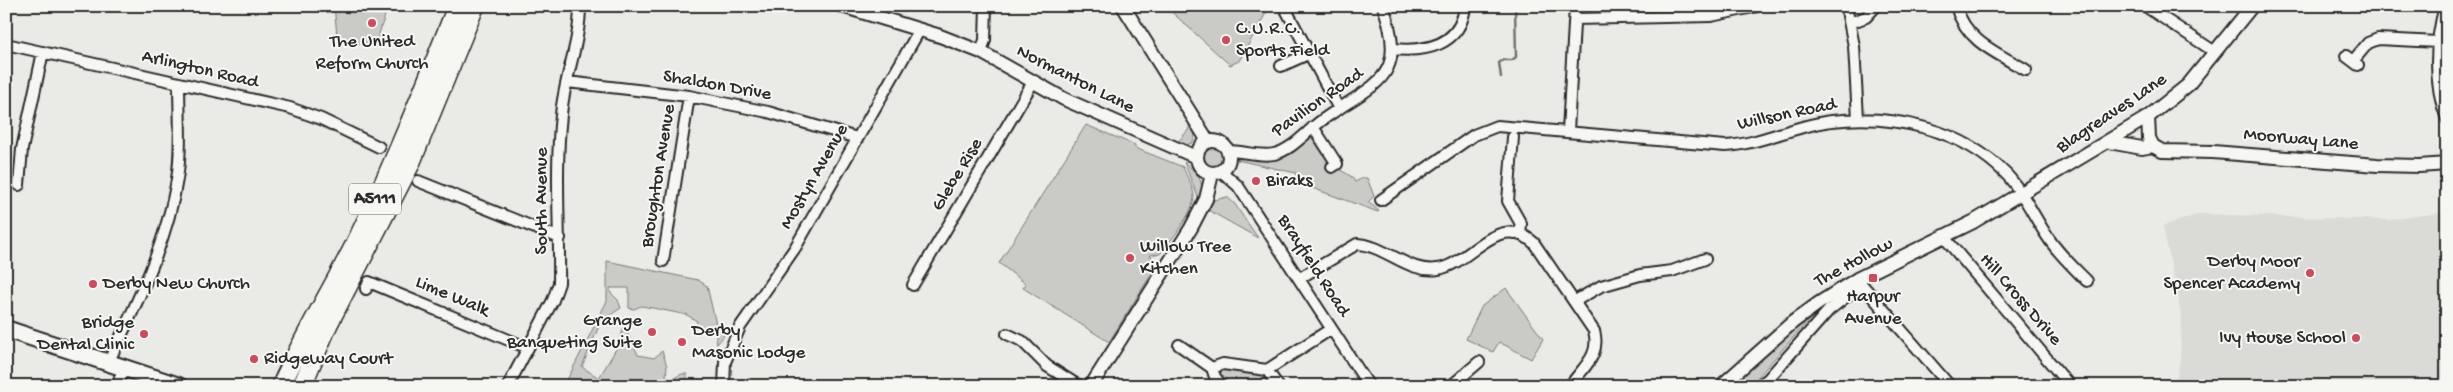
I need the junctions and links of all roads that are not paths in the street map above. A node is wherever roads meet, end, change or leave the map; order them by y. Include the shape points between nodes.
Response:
1 (457, 6) edge
2 (475, 6) edge
3 (580, 6) edge
4 (842, 6) edge
5 (986, 6) edge
6 (1123, 6) edge
7 (1284, 6) edge
8 (1383, 6) edge
9 (1465, 6) edge
10 (1575, 6) edge
11 (1758, 6) edge
12 (1846, 6) edge
13 (1876, 6) edge
14 (1956, 6) edge
15 (2145, 6) edge
16 (2446, 6) edge
17 (2246, 8) edge
18 (1676, 11) edge
19 (1575, 19) junction
20 (1850, 23) junction
21 (920, 29) junction
22 (2438, 42) junction
23 (6, 44) edge
24 (1393, 49) junction
25 (43, 52) junction
26 (981, 52) junction
27 (2215, 52) junction
28 (1308, 54) junction
29 (2352, 61) dead end
30 (1281, 66) dead end
31 (2026, 70) dead end
32 (567, 82) junction
33 (1033, 82) junction
34 (179, 83) junction
35 (689, 96) junction
36 (1339, 109) junction
37 (2148, 117) junction
38 (1858, 119) junction
39 (2447, 119) edge
40 (1313, 127) junction
41 (1568, 131) junction
42 (1513, 137) dead end
43 (857, 138) junction
44 (1208, 141) junction
45 (2109, 142) junction
46 (2153, 146) junction
47 (379, 147) dead end
48 (1228, 151) junction
49 (1196, 157) junction
50 (2447, 164) edge
51 (1332, 167) dead end
52 (1217, 172) junction
53 (418, 181) dead end
54 (19, 185) dead end
55 (2020, 194) junction
56 (1381, 200) dead end
57 (1520, 234) junction
58 (1944, 237) junction
59 (560, 238) junction
60 (1705, 258) dead end
61 (663, 261) dead end
62 (1300, 278) junction
63 (2087, 281) dead end
64 (1859, 282) junction
65 (913, 285) dead end
66 (366, 289) dead end
67 (1575, 301) junction
68 (6, 329) edge
69 (1331, 329) junction
70 (1008, 334) dead end
71 (1179, 345) dead end
72 (528, 348) junction
73 (313, 356) junction
74 (1478, 362) dead end
75 (116, 365) junction
76 (1212, 368) junction
77 (1267, 370) junction
78 (1771, 383) edge
79 (117, 386) edge
80 (179, 386) edge
81 (281, 386) edge
82 (290, 386) edge
83 (302, 386) edge
84 (508, 386) edge
85 (724, 386) edge
86 (1079, 386) edge
87 (1091, 386) edge
88 (1222, 386) edge
89 (1278, 386) edge
90 (1369, 386) edge
91 (1451, 386) edge
92 (1570, 386) edge
93 (1721, 386) edge
94 (1758, 386) edge
95 (1950, 386) edge
96 (2070, 386) edge

1 - 81 highway, A5111 via 355,243
2 - 73 highway, A5111 via 410,165
3 - 32 street, South Avenue via 577,43
4 - 21 street, Normanton Lane
5 - 26 street via 985,40
6 - 44 street
7 - 28 street
8 - 24 street, Pavilion Road via 1391,29
9 - 24 street via 1459,27 1439,44 1418,51
10 - 19 street
11 - 18 street via 1711,16
12 - 20 street
13 - 20 street via 1866,16
14 - 31 street via 1959,19 1972,37
15 - 27 street
16 - 22 street
17 - 27 street, Blagreaves Lane
18 - 19 street
19 - 41 street
20 - 38 street
21 - 26 street, Normanton Lane
21 - 43 street, Mostyn Avenue
22 - 29 street via 2378,39 2368,43
22 - 39 street via 2439,85
23 - 25 street, Arlington Road
24 - 36 street, Pavilion Road via 1380,81
25 - 34 street, Arlington Road
25 - 54 street via 22,149
26 - 33 street, Normanton Lane
27 - 37 street, Blagreaves Lane via 2188,85
28 - 30 street
28 - 36 street
32 - 35 street, Shaldon Drive
32 - 59 street, South Avenue via 559,132
33 - 49 street, Normanton Lane via 1097,115
33 - 65 street, Glebe Rise
34 - 47 street, Arlington Road via 306,113
34 - 75 street via 178,164 173,196
35 - 43 street, Shaldon Drive via 768,112
35 - 61 street, Broughton Avenue
36 - 40 street, Pavilion Road
37 - 45 street, Blagreaves Lane
37 - 46 street via 2149,138
38 - 41 street, Willson Road via 1829,121 1725,146
38 - 55 street, Willson Road via 1907,122 1959,142 2002,171
40 - 48 street, Pavilion Road via 1277,154
40 - 51 street via 1337,164
41 - 56 street, Willson Road via 1503,125 1491,128 1467,139
42 - 57 street via 1508,201 1521,224
43 - 85 street, Mostyn Avenue via 795,248 749,311 724,366
44 - 48 street via 1219,142
44 - 49 street via 1200,147
45 - 46 street, Moorway Lane via 2142,148
45 - 55 street, Blagreaves Lane
46 - 50 street, Moorway Lane via 2162,151 2213,152 2377,166
48 - 52 street via 1228,163
49 - 52 street via 1202,170
52 - 62 street, Brayfield Road via 1238,186
52 - 87 street via 1190,228
53 - 59 street
55 - 58 street, The Hollow
55 - 63 street, Willson Road via 2050,241
57 - 62 street via 1496,236 1451,264 1435,270 1413,266 1357,244
57 - 67 street via 1534,244
58 - 64 street, The Hollow
58 - 96 street, Hill Cross Drive
59 - 72 street, South Avenue via 557,290
60 - 67 street via 1672,271 1640,275 1601,286
62 - 69 street, Brayfield Road
64 - 78 street via 1829,310
64 - 93 street, The Hollow via 1806,312
64 - 95 street
66 - 72 street, Lime Walk via 369,282
67 - 92 street via 1594,330 1595,347 1591,362
68 - 75 main road
69 - 77 street
69 - 90 street, Brayfield Road
70 - 86 street via 1022,342 1047,366
71 - 76 street
72 - 84 street, South Avenue
73 - 82 highway, A5111
73 - 83 highway, A5111
74 - 91 street
75 - 79 street
75 - 80 main road
76 - 77 street via 1222,364
76 - 88 street
77 - 89 street
78 - 94 street

